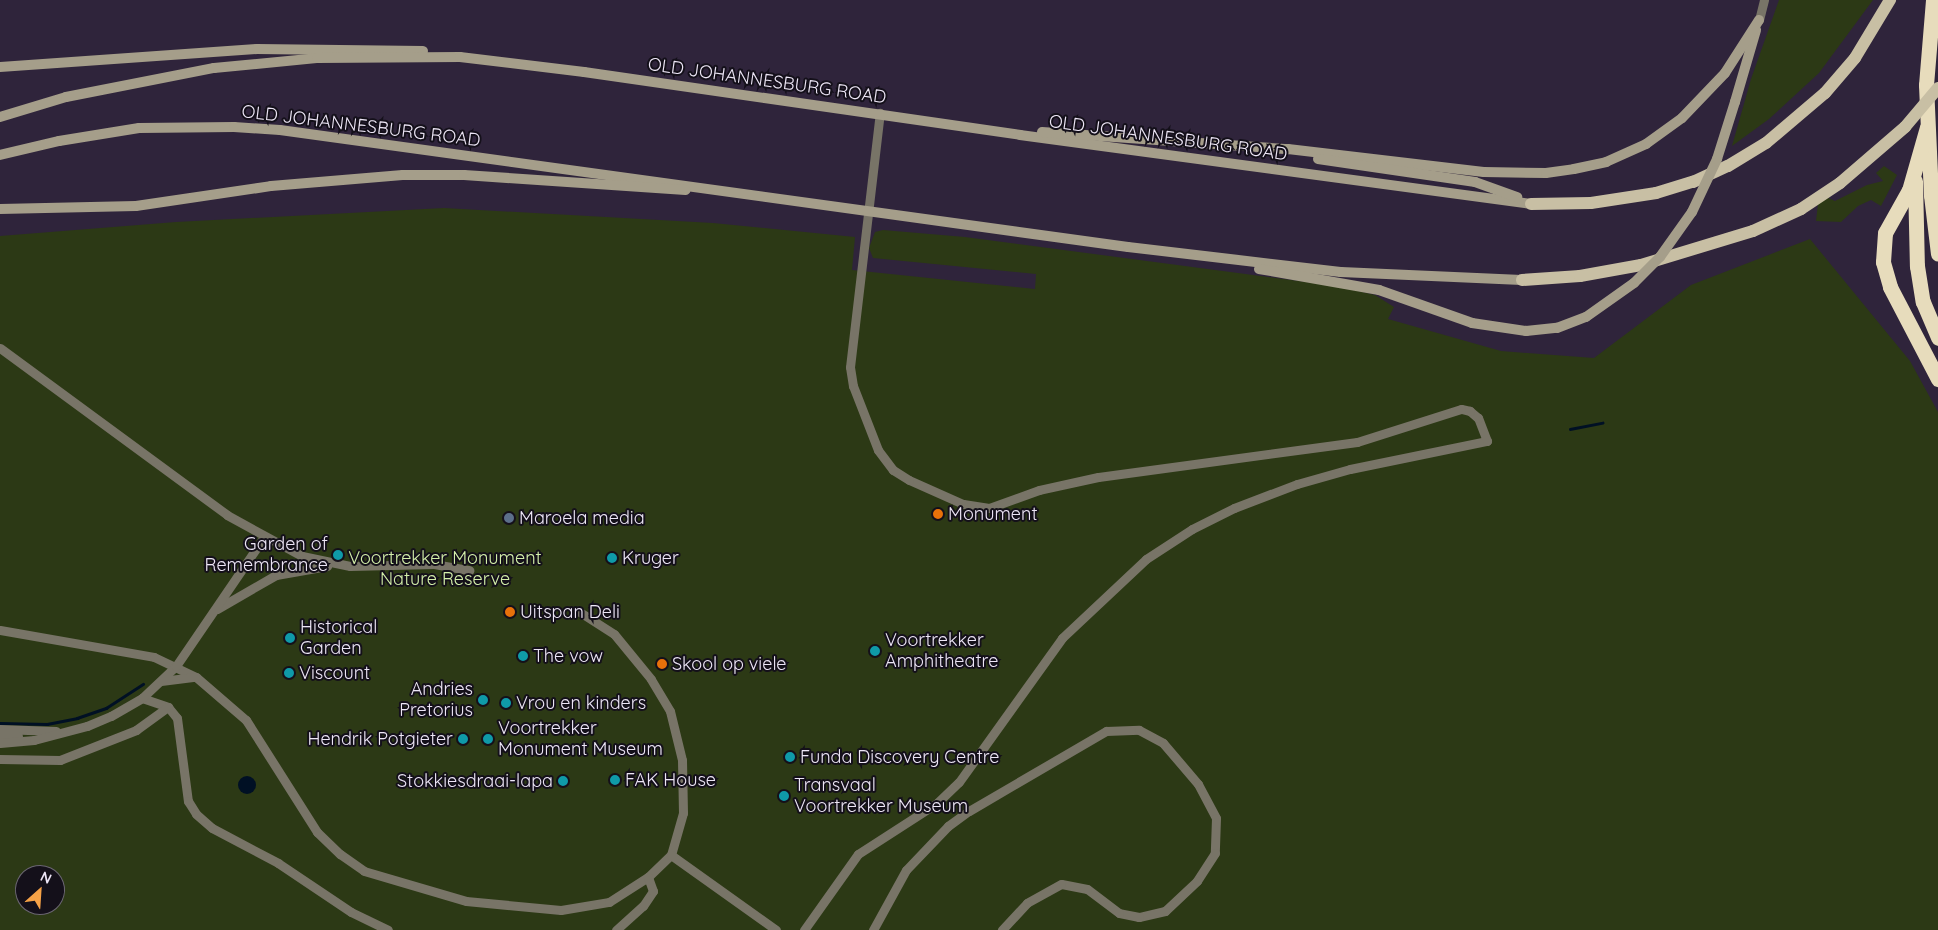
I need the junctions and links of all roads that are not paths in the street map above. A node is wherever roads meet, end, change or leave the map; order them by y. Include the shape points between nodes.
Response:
1 (1764, 0) edge
2 (1890, 0) edge
3 (1933, 0) edge
4 (1759, 20) junction
5 (460, 57) junction
6 (0, 67) edge
7 (1938, 88) edge
8 (880, 113) junction
9 (0, 117) edge
10 (1927, 127) junction
11 (1020, 135) junction
12 (1257, 148) junction
13 (0, 156) edge
14 (1915, 173) junction
15 (768, 197) junction
16 (1531, 204) junction
17 (0, 209) edge
18 (868, 210) junction
19 (1128, 247) junction
20 (1938, 254) edge
21 (1522, 280) joint
22 (1938, 338) edge
23 (0, 348) edge
24 (1938, 379) edge
25 (264, 537) junction
26 (337, 565) junction
27 (469, 570) dead end
28 (578, 611) dead end
29 (210, 616) junction
30 (0, 630) edge
31 (176, 666) junction
32 (196, 677) junction
33 (161, 681) junction
34 (142, 698) junction
35 (168, 707) junction
36 (0, 729) edge
37 (68, 731) junction
38 (0, 736) edge
39 (0, 743) edge
40 (0, 759) edge
41 (671, 855) junction
42 (648, 877) junction
43 (388, 930) edge
44 (616, 930) edge
45 (776, 930) edge
46 (804, 930) edge
47 (873, 930) edge
48 (1002, 930) edge

1 - 4 street
2 - 16 main road via 1855,58 1825,93 1766,143 1728,166 1693,182 1656,193 1591,203
3 - 10 highway via 1926,85
4 - 12 main road via 1725,73 1701,100 1661,135 1606,162 1546,173 1512,174
4 - 19 main road, bridge via 1716,159 1692,212 1660,257 1634,283 1586,317 1556,328 1526,331 1472,323 1370,288
5 - 6 main road via 404,49 294,48
5 - 8 main road, OLD JOHANNESBURG ROAD
5 - 9 main road, OLD JOHANNESBURG ROAD via 317,58 214,68 66,97
7 - 21 main road, bridge via 1905,127 1840,183 1801,209 1753,231 1641,265 1580,276
8 - 11 main road, OLD JOHANNESBURG ROAD
8 - 18 street
10 - 14 highway
10 - 20 highway
11 - 12 main road via 1064,133
11 - 16 main road, OLD JOHANNESBURG ROAD
12 - 16 main road via 1475,182
13 - 15 main road, OLD JOHANNESBURG ROAD via 59,141 139,128 234,127 336,136
14 - 22 highway via 1917,266 1923,302
14 - 24 highway via 1909,190 1890,220 1883,262 1890,287
15 - 17 main road via 464,175 403,175 288,184 136,206
15 - 18 main road, OLD JOHANNESBURG ROAD
18 - 19 main road, OLD JOHANNESBURG ROAD
18 - 46 street via 853,330 850,367 853,386 878,450 893,470 962,504 989,508 1039,490 1125,472 1357,442 1457,410 1474,414 1487,441 1350,468 1297,484 1234,508 1146,559 1062,638 959,782 937,803 858,854
19 - 21 main road, OLD JOHANNESBURG ROAD via 1341,272
23 - 25 street via 162,470
25 - 26 street via 302,556
25 - 29 street
26 - 27 street via 434,564
26 - 29 street via 276,575 221,606
28 - 41 street via 620,641 651,679 673,717 682,760 683,792 682,823
29 - 31 street
30 - 31 street via 138,654
31 - 32 street
31 - 33 street
32 - 33 street
32 - 42 street via 246,720 317,832 364,871 447,898 544,910 580,909 609,902
33 - 34 street
34 - 35 street
34 - 37 street via 111,716
35 - 40 street via 136,730 60,760
35 - 43 street via 177,718 188,801 196,814 212,828 278,863 350,912
36 - 37 street
37 - 38 street
37 - 39 street
41 - 42 street
41 - 45 street
42 - 44 street via 653,891 643,906
47 - 48 street via 906,870 948,826 969,811 1106,731 1139,730 1163,743 1198,784 1216,818 1215,853 1197,881 1165,911 1139,917 1119,913 1086,888 1061,884 1027,903

